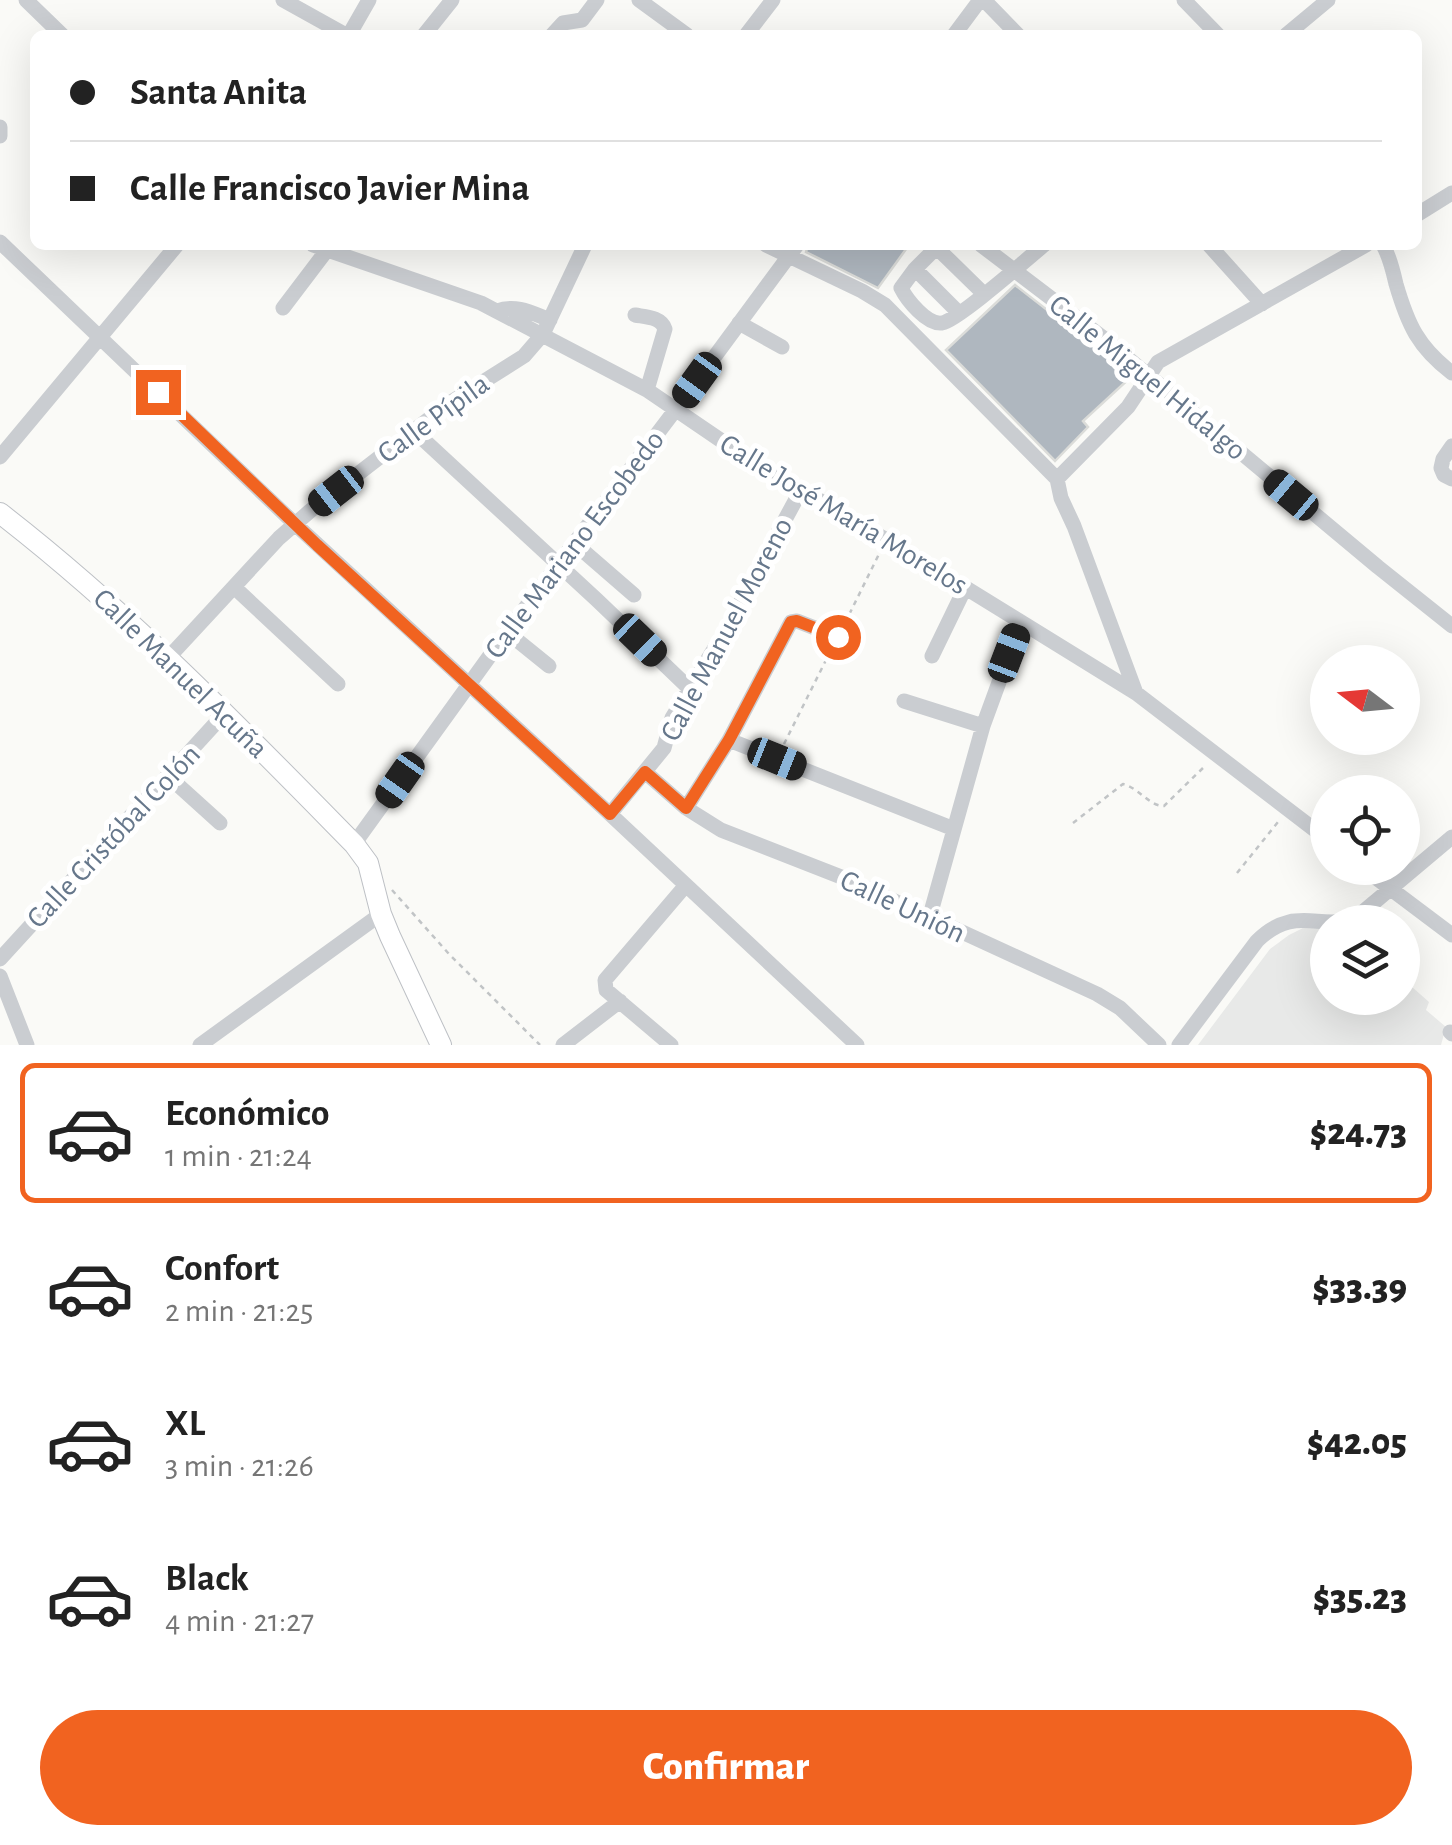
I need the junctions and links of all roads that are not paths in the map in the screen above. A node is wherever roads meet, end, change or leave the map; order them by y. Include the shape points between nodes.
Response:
1 (26, 0) edge
2 (282, 0) edge
3 (368, 0) edge
4 (452, 0) edge
5 (597, 0) edge
6 (638, 0) edge
7 (773, 0) edge
8 (982, 0) edge
9 (1184, 0) edge
10 (1328, 0) edge
11 (57, 30) edge
12 (339, 30) edge
13 (351, 30) edge
14 (428, 30) edge
15 (557, 30) edge
16 (680, 30) edge
17 (750, 30) edge
18 (958, 30) edge
19 (1013, 30) edge
20 (1213, 30) edge
21 (1292, 30) edge
22 (0, 127) edge
23 (0, 136) edge
24 (1450, 196) edge
25 (1422, 212) edge
26 (0, 242) edge
27 (174, 250) edge
28 (318, 250) edge
29 (329, 250) edge
30 (583, 250) edge
31 (793, 250) edge
32 (988, 250) edge
33 (1038, 250) edge
34 (1213, 250) edge
35 (1357, 250) edge
36 (1385, 250) edge
37 (915, 268) junction
38 (1014, 270) junction
39 (984, 294) junction
40 (1262, 304) junction
41 (283, 308) dead end
42 (960, 313) junction
43 (635, 315) dead end
44 (930, 320) junction
45 (739, 323) junction
46 (546, 327) junction
47 (916, 334) junction
48 (102, 338) junction
49 (782, 347) dead end
50 (1148, 374) junction
51 (1452, 374) edge
52 (646, 390) junction
53 (676, 409) junction
54 (413, 430) junction
55 (1452, 446) edge
56 (0, 457) edge
57 (1057, 479) junction
58 (1452, 479) edge
59 (801, 490) junction
60 (0, 513) edge
61 (295, 524) junction
62 (574, 543) junction
63 (558, 564) junction
64 (234, 587) junction
65 (965, 588) junction
66 (634, 596) dead end
67 (740, 602) road end
68 (1021, 622) junction
69 (1452, 626) edge
70 (507, 632) junction
71 (838, 637) dead end
72 (716, 646) road end
73 (932, 656) dead end
74 (169, 658) junction
75 (549, 666) dead end
76 (338, 684) dead end
77 (468, 685) junction
78 (691, 690) junction
79 (1136, 693) junction
80 (904, 701) dead end
81 (226, 713) junction
82 (984, 726) junction
83 (729, 740) junction
84 (645, 772) junction
85 (168, 776) junction
86 (686, 808) junction
87 (610, 814) junction
88 (220, 822) dead end
89 (1310, 826) edge
90 (954, 829) junction
91 (1452, 836) edge
92 (354, 844) junction
93 (686, 885) junction
94 (1386, 885) edge
95 (1390, 888) junction
96 (382, 914) junction
97 (929, 918) junction
98 (1452, 935) edge
99 (0, 959) edge
100 (0, 976) edge
101 (620, 1001) junction
102 (28, 1045) edge
103 (200, 1045) edge
104 (441, 1045) edge
105 (562, 1045) edge
106 (671, 1045) edge
107 (856, 1045) edge
108 (1159, 1045) edge
109 (1178, 1045) edge

1 - 11 street
2 - 12 street
3 - 13 street
4 - 14 street
5 - 15 street via 582,20
6 - 16 street
7 - 17 street
8 - 18 street
8 - 19 street
9 - 20 street
10 - 21 street
22 - 23 street
24 - 25 street
26 - 48 street
27 - 48 street
28 - 41 street
29 - 46 street, Calle José María Morelos via 497,310 524,310
30 - 46 street, Calle Pípila
31 - 45 street, Calle Mariano Escobedo
31 - 47 street via 874,297
32 - 38 street, Calle Miguel Hidalgo
33 - 38 street
34 - 40 street
35 - 40 street
36 - 51 street via 1413,332
37 - 39 street via 938,250
37 - 42 street
37 - 44 street via 902,292
38 - 39 street
38 - 50 street, Calle Miguel Hidalgo
39 - 42 street
40 - 50 street via 1164,358
42 - 44 street via 944,322
43 - 52 street via 664,325
44 - 47 street
45 - 49 street
45 - 53 street, Calle Mariano Escobedo
46 - 52 street, Calle José María Morelos
46 - 54 street, Calle Pípila via 524,356
47 - 57 street
48 - 56 street
48 - 61 street
50 - 57 street via 1128,407
50 - 69 street, Calle Miguel Hidalgo
52 - 53 street, Calle José María Morelos
53 - 59 street, Calle José María Morelos
53 - 62 street, Calle Mariano Escobedo
54 - 61 street, Calle Pípila
54 - 63 street
55 - 58 street via 1441,468
57 - 79 street
59 - 65 street, Calle José María Morelos
59 - 67 street, Calle Manuel Moreno
60 - 74 main road, Calle Manuel Acuña
61 - 64 street, Calle Pípila
61 - 77 street
62 - 63 street, Calle Mariano Escobedo
62 - 66 street
63 - 70 street, Calle Mariano Escobedo
63 - 78 street
64 - 74 street, Calle Pípila
64 - 76 street
65 - 68 street, Calle José María Morelos
65 - 73 street
68 - 79 street, Calle José María Morelos
68 - 82 street
70 - 75 street
70 - 77 street, Calle Mariano Escobedo
71 - 83 street via 791,622
72 - 78 street, Calle Manuel Moreno
74 - 81 main road, Calle Manuel Acuña
77 - 87 street
77 - 92 street, Calle Mariano Escobedo
78 - 84 street, Calle Manuel Moreno
79 - 89 street, Calle José María Morelos
80 - 82 street
81 - 85 street, Calle Cristóbal Colón
81 - 92 main road, Calle Manuel Acuña
82 - 90 street
83 - 86 street
83 - 90 street
84 - 86 street, Calle Unión
84 - 87 street, Calle Manuel Moreno
85 - 88 street
85 - 99 street, Calle Cristóbal Colón
86 - 97 street, Calle Unión via 721,830
87 - 93 street
90 - 97 street
91 - 95 street
92 - 96 main road, Calle Manuel Acuña via 368,863
93 - 101 street via 605,980
93 - 107 street
94 - 95 street
95 - 98 street
95 - 109 street via 1350,920 1297,920 1267,931
96 - 103 street
96 - 104 main road, Calle Manuel Acuña
97 - 108 street, Calle Unión via 1110,1001
100 - 102 street
101 - 105 street
101 - 106 street

